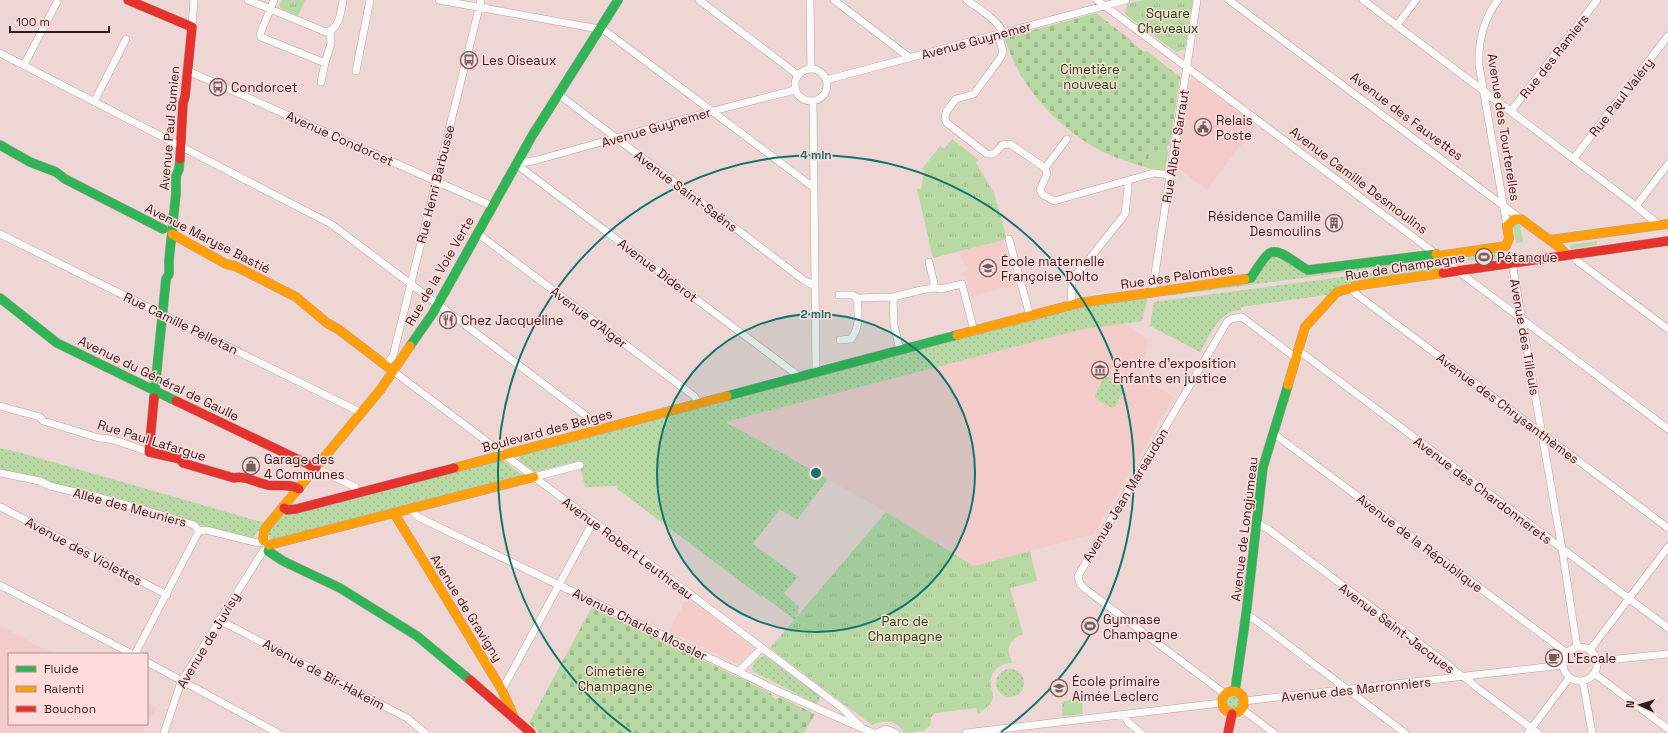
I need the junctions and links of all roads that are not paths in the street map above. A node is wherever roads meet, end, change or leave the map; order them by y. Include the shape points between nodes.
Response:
1 (128, 0) edge
2 (194, 0) edge
3 (248, 0) edge
4 (274, 0) edge
5 (344, 0) edge
6 (370, 0) edge
7 (439, 0) edge
8 (618, 0) edge
9 (699, 0) edge
10 (810, 0) edge
11 (834, 0) edge
12 (967, 0) edge
13 (1098, 0) edge
14 (1126, 0) edge
15 (1198, 0) edge
16 (1229, 0) edge
17 (1363, 0) edge
18 (1416, 0) edge
19 (1498, 0) edge
20 (1597, 0) edge
21 (57, 2) dead end
22 (480, 4) edge
23 (1104, 5) junction
24 (270, 9) junction
25 (1397, 25) junction
26 (192, 27) junction
27 (600, 28) junction
28 (330, 31) junction
29 (1000, 34) junction
30 (1668, 36) edge
31 (126, 39) dead end
32 (0, 53) edge
33 (910, 58) junction
34 (325, 64) junction
35 (24, 65) junction
36 (1187, 68) junction
37 (811, 69) junction
38 (188, 71) junction
39 (356, 71) dead end
40 (798, 76) junction
41 (826, 80) junction
42 (320, 82) dead end
43 (796, 90) junction
44 (1483, 90) junction
45 (558, 94) junction
46 (813, 101) junction
47 (94, 102) junction
48 (713, 111) junction
49 (1511, 111) junction
50 (616, 138) junction
51 (1067, 139) dead end
52 (0, 145) edge
53 (180, 146) junction
54 (1574, 158) junction
55 (516, 164) junction
56 (1668, 164) edge
57 (1045, 168) junction
58 (1170, 176) junction
59 (1127, 180) junction
60 (436, 181) junction
61 (813, 187) junction
62 (1503, 205) junction
63 (492, 206) junction
64 (1636, 206) junction
65 (1521, 219) junction
66 (1664, 225) edge
67 (1507, 226) junction
68 (163, 229) joint
69 (477, 233) junction
70 (0, 234) edge
71 (172, 234) junction
72 (1509, 238) joint
73 (1009, 239) dead end
74 (1550, 240) junction
75 (1668, 242) edge
76 (1571, 255) junction
77 (1440, 258) junction
78 (929, 262) dead end
79 (1512, 263) junction
80 (1458, 271) junction
81 (411, 283) junction
82 (815, 286) junction
83 (1350, 287) junction
84 (935, 288) junction
85 (1152, 293) junction
86 (839, 295) dead end
87 (893, 297) junction
88 (0, 298) edge
89 (857, 298) junction
90 (438, 303) junction
91 (1071, 305) junction
92 (163, 314) junction
93 (1030, 316) junction
94 (1522, 319) junction
95 (1668, 329) edge
96 (974, 331) junction
97 (840, 340) dead end
98 (900, 350) junction
99 (1297, 354) junction
100 (385, 365) junction
101 (393, 371) junction
102 (816, 371) junction
103 (798, 378) junction
104 (156, 391) junction
105 (699, 404) junction
106 (0, 406) edge
107 (362, 413) junction
108 (600, 429) junction
109 (1668, 429) edge
110 (1273, 432) junction
111 (1541, 433) junction
112 (149, 452) junction
113 (504, 455) junction
114 (580, 465) dead end
115 (316, 468) junction
116 (0, 473) edge
117 (534, 477) junction
118 (299, 489) junction
119 (356, 493) junction
120 (1, 507) dead end
121 (284, 508) junction
122 (410, 509) junction
123 (394, 514) junction
124 (593, 522) junction
125 (1256, 523) junction
126 (1668, 528) edge
127 (200, 531) junction
128 (264, 546) junction
129 (1668, 547) edge
130 (1562, 549) junction
131 (0, 584) edge
132 (559, 585) junction
133 (167, 595) junction
134 (1629, 599) junction
135 (1246, 615) junction
136 (219, 620) junction
137 (1668, 628) edge
138 (1577, 647) junction
139 (762, 648) junction
140 (1590, 650) junction
141 (131, 653) edge
142 (134, 653) edge
143 (1567, 653) junction
144 (1668, 654) edge
145 (1597, 661) junction
146 (148, 663) edge
147 (1563, 665) junction
148 (739, 672) junction
149 (1595, 674) junction
150 (1463, 676) junction
151 (1569, 678) junction
152 (181, 682) junction
153 (1583, 682) junction
154 (502, 690) junction
155 (1348, 690) junction
156 (1235, 691) junction
157 (1225, 694) junction
158 (1221, 703) junction
159 (1243, 705) junction
160 (1232, 714) junction
161 (1124, 715) junction
162 (515, 719) junction
163 (418, 726) junction
164 (861, 727) junction
165 (1668, 729) edge
166 (1009, 730) edge
167 (1529, 731) edge
168 (164, 733) edge
169 (278, 733) edge
170 (414, 733) edge
171 (425, 733) edge
172 (531, 733) edge
173 (873, 733) edge
174 (877, 733) edge
175 (896, 733) edge
176 (966, 733) edge
177 (1141, 733) edge
178 (1228, 733) edge
179 (1274, 733) edge
180 (1405, 733) edge
181 (1538, 733) edge
182 (1592, 733) edge

1 - 26 street
2 - 26 street
3 - 24 street
4 - 24 street
5 - 28 street via 337,24
6 - 39 street
7 - 22 street
8 - 27 street, Rue de la Voie Verte
9 - 40 street
10 - 37 street
11 - 33 street
12 - 29 street via 1001,28
13 - 23 street, Avenue Camille Desmoulins
14 - 23 street, Avenue Guynemer
15 - 36 street, Rue Albert Sarraut
16 - 62 street, Avenue des Fauvettes
17 - 25 street
18 - 25 street
19 - 44 street, Avenue des Tourterelles via 1489,13 1480,41 1479,65
20 - 49 street, Rue des Ramiers
21 - 35 street
22 - 27 street
22 - 60 street, Rue Henri Barbusse
23 - 29 street, Avenue Guynemer
23 - 36 street, Avenue Camille Desmoulins
24 - 28 street via 325,32
24 - 34 street via 260,36
25 - 44 street
26 - 38 street, Avenue Paul Sumien
27 - 45 street, Rue de la Voie Verte
27 - 48 street
28 - 34 street via 331,42
29 - 33 street, Avenue Guynemer
29 - 57 street via 1002,57 974,94 956,99 946,112 945,119 987,154 997,152 1002,145 1010,144
30 - 54 street, Rue Paul Valéry
31 - 47 street
32 - 35 street
33 - 41 street, Avenue Guynemer
34 - 42 street
35 - 47 street
36 - 58 street, Rue Albert Sarraut
36 - 77 street, Avenue Camille Desmoulins
37 - 40 street
37 - 41 street via 820,72
38 - 53 street, Avenue Paul Sumien
38 - 60 street, Avenue Condorcet
40 - 43 street via 795,81
41 - 46 street via 825,92
43 - 46 street via 803,99
43 - 48 street, Avenue Guynemer
44 - 49 street
44 - 62 street, Avenue des Tourterelles
45 - 50 street, Avenue Saint-Saëns
45 - 55 street, Rue de la Voie Verte
46 - 61 street
47 - 53 street
48 - 50 street, Avenue Guynemer
48 - 61 street
49 - 54 street
50 - 55 street, Avenue Guynemer
50 - 82 street, Avenue Saint-Saëns via 805,282
51 - 57 street
52 - 68 street, Avenue Maryse Bastié via 40,166 48,167 65,179
53 - 71 street, Avenue Paul Sumien
53 - 81 street via 331,224
54 - 64 street
55 - 63 street, Rue de la Voie Verte
55 - 103 street, Avenue Diderot
56 - 64 street
57 - 59 street via 1047,174 1040,190 1054,201
58 - 59 street via 1154,174
58 - 85 street, Rue Albert Sarraut
59 - 91 street via 1124,214 1074,276
60 - 63 street, Avenue Condorcet
60 - 81 street, Rue Henri Barbusse
61 - 82 street
62 - 65 street, Avenue des Fauvettes
62 - 67 street, Avenue des Tourterelles
63 - 69 street, Rue de la Voie Verte
64 - 66 street
65 - 67 street via 1515,219
65 - 74 street, Avenue des Fauvettes
66 - 74 street
67 - 72 street, Avenue des Tourterelles
68 - 71 street, Avenue Maryse Bastié
69 - 90 street, Rue de la Voie Verte
69 - 105 street, Avenue d'Alger via 694,396
70 - 92 street, Rue Camille Pelletan
71 - 92 street, Avenue Paul Sumien
71 - 100 street, Avenue Maryse Bastié via 222,262 296,297
72 - 77 street, Rue des Palombes via 1506,246 1501,248
73 - 93 street
74 - 76 street, Avenue des Fauvettes
75 - 76 street, Rue de Champagne
76 - 79 street, Rue de Champagne
76 - 95 street
77 - 80 street, Avenue Camille Desmoulins
77 - 85 street, Rue des Palombes via 1308,270 1282,253 1273,252 1269,253 1251,278
78 - 84 street
79 - 80 street, Rue de Champagne
79 - 94 street, Avenue des Tilleuls
80 - 83 street, Rue de Champagne
80 - 94 street, Avenue Camille Desmoulins
81 - 90 street
81 - 100 street, Rue Henri Barbusse via 393,356
82 - 102 street
83 - 99 street, Rue de Champagne via 1332,297 1305,327
83 - 111 street, Avenue des Chrysanthèmes
84 - 87 street
84 - 96 street via 962,284
85 - 91 street, Rue des Palombes
86 - 89 street via 853,294
87 - 89 street
87 - 98 street via 894,325
88 - 104 street, Avenue du Général de Gaulle via 57,343
89 - 97 street via 857,330 851,339
90 - 101 street, Rue de la Voie Verte
90 - 108 street via 597,424
91 - 93 street, Rue des Palombes
92 - 104 street, Avenue Paul Sumien
92 - 107 street, Rue Camille Pelletan
93 - 96 street, Rue des Palombes
94 - 109 street, Avenue Camille Desmoulins
94 - 111 street, Avenue des Tilleuls
96 - 98 street, Rue des Palombes
98 - 102 street, Rue des Palombes
99 - 110 street, Avenue de Longjumeau
99 - 130 street, Avenue des Chardonnerets
99 - 157 street, Avenue Jean Marsaudon via 1242,317 1227,322 1078,576 1084,588
100 - 101 street, Avenue Maryse Bastié
101 - 107 street, Rue de la Voie Verte
101 - 113 street, Avenue Robert Leuthreau
102 - 103 street, Boulevard des Belges
103 - 105 street, Boulevard des Belges
104 - 112 street, Avenue Paul Sumien
104 - 115 street, Avenue du Général de Gaulle
105 - 108 street, Boulevard des Belges
106 - 112 street, Rue Paul Lafargue
107 - 115 street, Rue de la Voie Verte
108 - 113 street, Boulevard des Belges
110 - 125 street, Avenue de Longjumeau via 1263,467
110 - 143 street, Avenue de la République
111 - 126 street, Avenue des Chrysanthèmes
111 - 130 street, Avenue des Tilleuls
112 - 118 street, Rue Paul Lafargue via 180,459 183,463 234,478 238,476 266,485 291,485
113 - 117 street, Avenue Robert Leuthreau
113 - 119 street, Boulevard des Belges
114 - 117 street
115 - 118 street, Rue de la Voie Verte
115 - 119 street via 355,487
116 - 127 street, Allée des Meuniers via 96,496 194,525
117 - 122 street
117 - 124 street, Avenue Robert Leuthreau
118 - 121 street, Rue de la Voie Verte
119 - 121 street, Boulevard des Belges via 296,510
120 - 133 street, Avenue des Violettes
121 - 128 street, Rue de la Voie Verte via 264,531
122 - 123 street
122 - 132 street, Avenue Charles Mossler via 418,517
123 - 128 street
123 - 154 street, Avenue de Gravigny
124 - 132 street
124 - 139 street, Avenue Robert Leuthreau
125 - 135 street, Avenue de Longjumeau
125 - 150 street, Avenue Saint-Jacques via 1268,529 1457,674
127 - 128 street, Allée des Meuniers via 206,530
127 - 133 street
128 - 136 street, Avenue de Juvisy
128 - 162 street via 283,561 340,588 417,636
129 - 134 street
130 - 134 street, Avenue des Chardonnerets
130 - 138 street, Avenue des Tilleuls
131 - 141 street
132 - 148 street, Avenue Charles Mossler
132 - 154 street
133 - 142 street
134 - 137 street, Avenue des Chardonnerets
134 - 140 street
135 - 155 street
135 - 156 street, Avenue de Longjumeau
136 - 152 street, Avenue de Juvisy
136 - 163 street, Avenue de Bir-Hakeim via 363,694
138 - 140 street
138 - 143 street
139 - 148 street
139 - 164 street, Avenue Robert Leuthreau via 842,708
140 - 145 street
143 - 147 street
144 - 145 street
145 - 149 street
146 - 152 street
147 - 150 street, Avenue des Marronniers
147 - 151 street
148 - 164 street, Avenue Charles Mossler via 836,718
149 - 153 street
149 - 165 street
150 - 155 street, Avenue des Marronniers
150 - 167 street, Avenue Saint-Jacques
151 - 153 street
151 - 167 street
152 - 168 street, Avenue de Juvisy
152 - 169 street
153 - 182 street
154 - 162 street, Avenue de Gravigny
155 - 159 street, Avenue des Marronniers
155 - 180 street
156 - 157 street
156 - 159 street via 1241,694
157 - 158 street
158 - 160 street via 1225,710
158 - 161 street
159 - 160 street via 1238,713
159 - 179 street
160 - 178 street
161 - 166 street
161 - 177 street via 1128,723
162 - 172 street
163 - 170 street
163 - 171 street, Avenue de Bir-Hakeim
164 - 173 street, Avenue Charles Mossler
166 - 176 street
167 - 181 street, Avenue Saint-Jacques
174 - 175 street via 886,729

